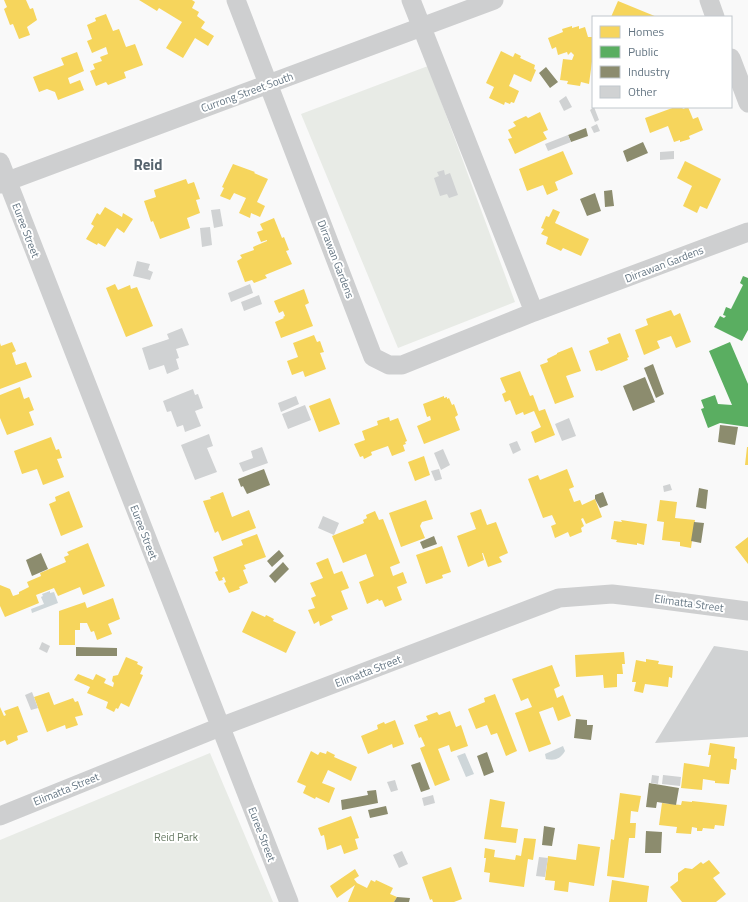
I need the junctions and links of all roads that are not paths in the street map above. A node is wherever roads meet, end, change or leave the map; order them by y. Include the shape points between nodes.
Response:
1 (236, 0) edge
2 (411, 0) edge
3 (494, 0) edge
4 (709, 0) edge
5 (715, 16) edge
6 (423, 27) junction
7 (732, 61) edge
8 (269, 84) junction
9 (748, 103) edge
10 (0, 162) edge
11 (4, 182) edge
12 (748, 232) edge
13 (534, 312) junction
14 (748, 611) edge
15 (220, 727) junction
16 (0, 816) edge
17 (288, 902) edge

1 - 8 street, Dirrawan Gardens
2 - 6 street
3 - 6 street, Currong Street South
4 - 5 street
6 - 8 street, Currong Street South
6 - 13 street
7 - 9 street
8 - 11 street, Currong Street South
8 - 13 street, Dirrawan Gardens via 373,357 389,365 402,365
10 - 11 street, Euree Street
11 - 15 street, Euree Street
12 - 13 street, Dirrawan Gardens
14 - 15 street, Elimatta Street via 612,594 559,598
15 - 16 street, Elimatta Street
15 - 17 street, Euree Street

